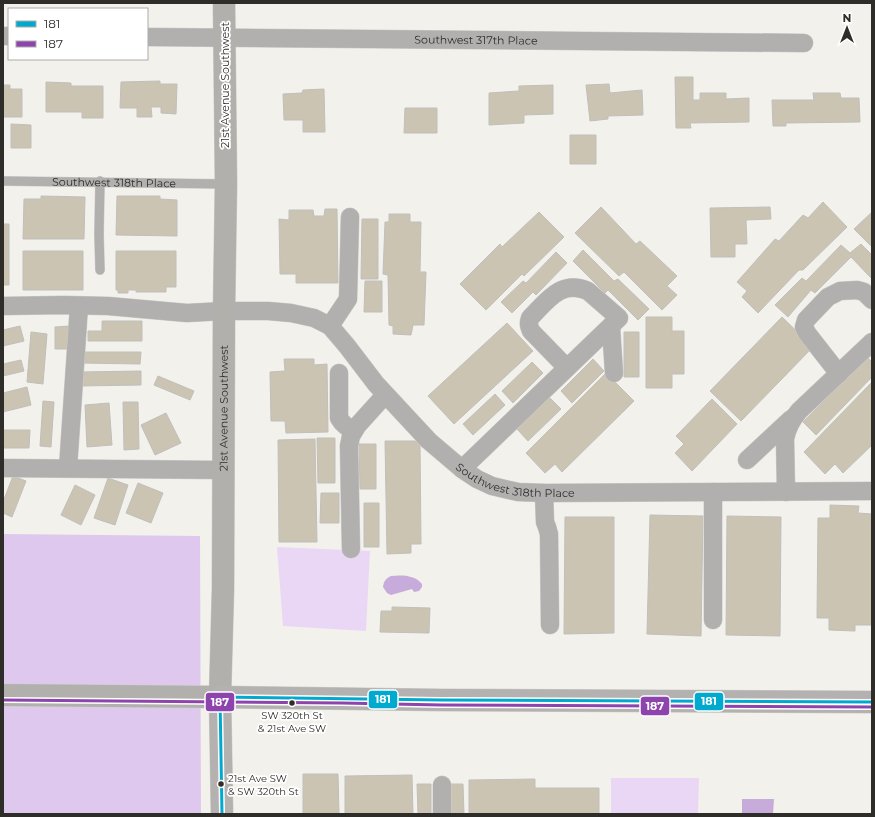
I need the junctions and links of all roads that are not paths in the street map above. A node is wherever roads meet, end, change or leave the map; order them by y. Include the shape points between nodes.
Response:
1 (224, 3) edge
2 (148, 37) edge
3 (225, 37) junction
4 (804, 43) dead end
5 (3, 181) edge
6 (100, 181) junction
7 (226, 184) junction
8 (350, 217) dead end
9 (100, 270) dead end
10 (872, 300) edge
11 (3, 306) edge
12 (79, 306) junction
13 (224, 311) junction
14 (330, 326) junction
15 (611, 326) junction
16 (872, 342) edge
17 (567, 368) junction
18 (339, 373) dead end
19 (614, 373) dead end
20 (839, 374) junction
21 (385, 395) junction
22 (795, 416) junction
23 (354, 430) junction
24 (747, 460) dead end
25 (3, 468) edge
26 (68, 468) junction
27 (462, 469) junction
28 (224, 470) junction
29 (872, 491) edge
30 (713, 492) junction
31 (786, 492) junction
32 (544, 493) junction
33 (351, 549) dead end
34 (713, 620) dead end
35 (550, 625) dead end
36 (3, 695) edge
37 (220, 697) junction
38 (872, 702) edge
39 (442, 785) dead end
40 (222, 814) edge
41 (442, 814) edge

1 - 3 main road, 21st Avenue Southwest
2 - 3 street, Southwest 317th Place
3 - 4 street, Southwest 317th Place
3 - 7 main road, 21st Avenue Southwest
5 - 6 lane, Southwest 318th Place
6 - 7 lane, Southwest 318th Place
6 - 9 lane
7 - 13 main road, 21st Avenue Southwest
8 - 14 street via 348,299
10 - 20 street via 864,292 857,290 840,291 828,297 806,320 804,326 807,333
11 - 12 street, Southwest 318th Place
12 - 13 street, Southwest 318th Place via 187,313
12 - 26 street
13 - 14 street, Southwest 318th Place via 291,313 314,318
13 - 28 main road, 21st Avenue Southwest
14 - 21 street, Southwest 318th Place
15 - 17 street
15 - 17 street via 619,318 588,291 570,288 552,295 530,318 528,325
15 - 19 street
16 - 20 street
17 - 27 street
18 - 23 street via 339,418 342,424
20 - 22 street
21 - 23 street
21 - 27 street, Southwest 318th Place via 429,441
22 - 24 street
22 - 31 street via 785,439
23 - 33 street via 349,446
25 - 26 street
26 - 28 street
27 - 32 street, Southwest 318th Place via 492,486 518,492
28 - 37 main road, 21st Avenue Southwest
29 - 31 street, Southwest 318th Place
30 - 31 street, Southwest 318th Place
30 - 32 street, Southwest 318th Place
30 - 34 street
32 - 35 street via 545,522 549,534
36 - 37 main road
37 - 38 main road
37 - 40 main road, 21st Avenue Southwest
39 - 41 street

